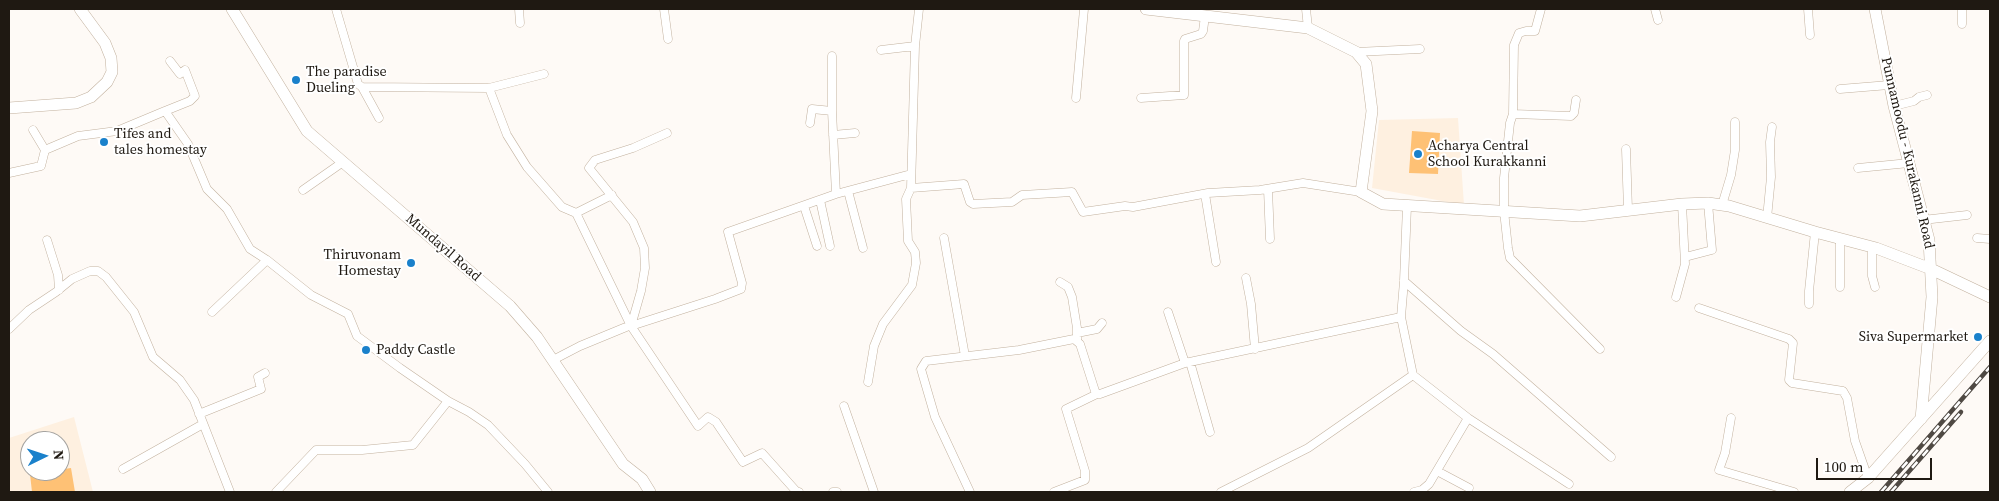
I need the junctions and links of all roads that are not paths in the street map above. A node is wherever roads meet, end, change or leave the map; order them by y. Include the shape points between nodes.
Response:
1 (80, 9) edge
2 (232, 9) edge
3 (336, 9) edge
4 (520, 9) edge
5 (664, 9) edge
6 (918, 9) edge
7 (1084, 9) edge
8 (1146, 9) edge
9 (1306, 9) edge
10 (1541, 9) edge
11 (1655, 9) edge
12 (1808, 9) edge
13 (1875, 9) edge
14 (1962, 9) edge
15 (1205, 16) junction
16 (1658, 20) dead end
17 (520, 23) dead end
18 (1962, 24) dead end
19 (1308, 28) junction
20 (1810, 34) dead end
21 (668, 39) dead end
22 (916, 46) junction
23 (1420, 49) dead end
24 (881, 50) dead end
25 (1356, 52) junction
26 (832, 56) dead end
27 (170, 61) dead end
28 (544, 74) dead end
29 (1890, 85) junction
30 (362, 88) junction
31 (488, 88) junction
32 (1840, 89) dead end
33 (1927, 95) dead end
34 (1076, 98) dead end
35 (1141, 98) dead end
36 (1576, 100) dead end
37 (1894, 106) junction
38 (9, 108) edge
39 (165, 110) junction
40 (832, 111) junction
41 (1513, 114) junction
42 (379, 118) dead end
43 (1735, 122) dead end
44 (810, 123) dead end
45 (1772, 128) dead end
46 (33, 130) dead end
47 (668, 133) dead end
48 (855, 133) dead end
49 (832, 135) junction
50 (1626, 149) dead end
51 (45, 150) junction
52 (343, 162) junction
53 (1908, 163) junction
54 (1858, 168) dead end
55 (9, 173) edge
56 (911, 174) junction
57 (911, 188) junction
58 (1268, 189) junction
59 (303, 190) dead end
60 (848, 190) junction
61 (1361, 192) junction
62 (836, 194) junction
63 (1205, 194) junction
64 (612, 196) junction
65 (820, 200) junction
66 (1708, 203) junction
67 (1682, 204) junction
68 (1722, 205) junction
69 (804, 206) junction
70 (1407, 206) junction
71 (1628, 210) junction
72 (1504, 211) junction
73 (576, 213) junction
74 (1967, 215) dead end
75 (1767, 218) junction
76 (1923, 220) junction
77 (1815, 232) junction
78 (944, 238) dead end
79 (1840, 238) junction
80 (1977, 238) dead end
81 (1270, 239) dead end
82 (1990, 239) edge
83 (47, 240) dead end
84 (817, 246) dead end
85 (830, 246) dead end
86 (1872, 247) junction
87 (863, 248) dead end
88 (1689, 256) dead end
89 (267, 260) junction
90 (1216, 262) dead end
91 (1931, 269) junction
92 (1246, 278) dead end
93 (1404, 281) junction
94 (1060, 282) dead end
95 (1840, 287) dead end
96 (1875, 287) dead end
97 (59, 290) junction
98 (1676, 297) dead end
99 (1990, 297) edge
100 (1809, 304) dead end
101 (1699, 308) dead end
102 (212, 312) dead end
103 (1168, 312) dead end
104 (1401, 317) junction
105 (1102, 323) dead end
106 (631, 325) junction
107 (9, 329) edge
108 (1077, 337) junction
109 (1990, 341) edge
110 (1255, 349) junction
111 (1600, 349) dead end
112 (965, 356) junction
113 (553, 360) junction
114 (1187, 363) junction
115 (265, 373) dead end
116 (1414, 375) junction
117 (868, 382) dead end
118 (1097, 394) junction
119 (448, 401) junction
120 (844, 406) dead end
121 (199, 414) junction
122 (1468, 418) junction
123 (1731, 418) dead end
124 (1921, 418) junction
125 (203, 424) junction
126 (1210, 432) dead end
127 (1611, 457) dead end
128 (123, 469) dead end
129 (1437, 471) junction
130 (1868, 478) junction
131 (1429, 484) junction
132 (1569, 484) dead end
133 (1469, 488) dead end
134 (230, 492) edge
135 (276, 492) edge
136 (548, 492) edge
137 (650, 492) edge
138 (799, 492) edge
139 (833, 492) edge
140 (837, 492) edge
141 (874, 492) edge
142 (970, 492) edge
143 (1054, 492) edge
144 (1221, 492) edge
145 (1414, 492) edge
146 (1434, 492) edge
147 (1794, 492) edge
148 (1850, 492) edge

1 - 38 main road via 111,58 112,72 107,82 92,97 76,103
2 - 52 main road, Mundayil Road via 308,131
3 - 30 street via 358,84
4 - 17 street
5 - 21 street
6 - 22 street
7 - 34 street
8 - 15 main road
9 - 19 street
10 - 41 street via 1535,32 1519,34 1514,45
11 - 16 street
12 - 20 street
13 - 29 main road, Punnamoodu - Kurakanni Road
14 - 18 street
15 - 19 main road
15 - 35 street via 1201,34 1184,41 1184,95
19 - 25 main road
22 - 24 street
22 - 56 street
23 - 25 street
25 - 61 main road via 1366,64 1372,111
26 - 40 street
27 - 39 street via 180,74 185,70 196,96
28 - 31 street
29 - 32 street
29 - 37 main road, Punnamoodu - Kurakanni Road
30 - 31 street
30 - 42 street
31 - 73 street via 507,135 526,167 562,207
33 - 37 street
36 - 41 street via 1571,116
37 - 53 main road, Punnamoodu - Kurakanni Road
39 - 51 street via 117,131 78,136
39 - 89 street via 188,144 207,189 227,208 250,249
40 - 44 street via 812,109
40 - 49 street
41 - 72 street via 1504,178
43 - 68 street via 1736,150
45 - 75 street
46 - 51 street
47 - 64 street via 595,160 589,168
48 - 49 street
49 - 62 street
50 - 71 street
51 - 55 street via 41,166
52 - 59 street
52 - 113 main road, Mundayil Road via 510,306
53 - 54 street
53 - 76 main road, Punnamoodu - Kurakanni Road
56 - 57 street
56 - 60 street
57 - 63 street via 964,184 973,204 1012,202 1022,195 1072,192 1083,212
57 - 117 street via 906,199 908,241 915,252 916,263 912,285 883,324 874,346
58 - 61 street via 1303,183
58 - 63 street
58 - 81 street
60 - 62 street
60 - 87 street
61 - 70 main road via 1383,204
62 - 65 street
63 - 90 street
64 - 73 street
64 - 106 street via 633,222 644,248 645,268
65 - 69 street
65 - 85 street
66 - 67 main road
66 - 68 main road
66 - 88 street via 1712,250
67 - 71 main road
67 - 98 street via 1685,264
68 - 75 main road
69 - 84 street
69 - 106 street via 728,232 741,289
70 - 72 main road
70 - 93 street
71 - 72 main road via 1580,216
72 - 111 street via 1510,258
73 - 106 street
74 - 76 street
75 - 77 main road
76 - 91 main road, Punnamoodu - Kurakanni Road via 1929,240
77 - 79 main road
77 - 100 street
78 - 112 street
79 - 86 main road
79 - 95 street
80 - 82 street
83 - 97 street via 58,275
86 - 91 main road
86 - 96 street
89 - 102 street
89 - 119 street via 311,295 348,314 357,336
91 - 99 main road
91 - 124 main road, Punnamoodu - Kurakanni Road via 1932,297
92 - 110 street
93 - 104 street
93 - 127 street
94 - 108 street via 1070,291
97 - 107 street via 29,310
97 - 121 street via 72,279 90,271 98,271 106,277 134,312 153,358 180,380
101 - 130 street via 1789,339 1793,343 1789,380 1792,383 1843,391
103 - 114 street
104 - 110 street
104 - 116 street
105 - 108 street via 1097,329
106 - 113 street
106 - 138 street via 698,426 708,417 716,422 742,462 762,452
108 - 112 street via 1006,352
108 - 118 street
109 - 124 main road
110 - 114 street
112 - 142 street via 926,362 921,369 935,416
113 - 137 main road, Mundayil Road via 623,464 642,479
114 - 118 street
114 - 126 street
115 - 121 street via 258,378 261,389
116 - 122 street
116 - 144 street via 1308,448
118 - 143 street via 1066,409 1086,478
119 - 135 street via 413,445 316,450
119 - 136 street via 488,425
120 - 141 street
121 - 125 street
122 - 129 street
122 - 132 street
123 - 147 street via 1719,470
124 - 130 main road
125 - 128 street
125 - 134 street
129 - 131 street
129 - 133 street
130 - 148 main road
131 - 145 street
131 - 146 street
139 - 140 street

